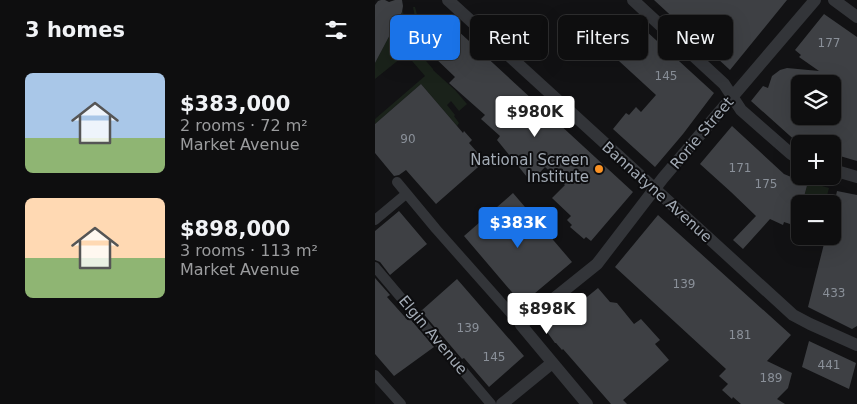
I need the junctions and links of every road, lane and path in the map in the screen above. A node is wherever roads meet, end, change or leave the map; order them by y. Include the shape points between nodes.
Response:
1 (448, 0) edge
2 (633, 0) edge
3 (815, 0) edge
4 (834, 0) edge
5 (857, 17) edge
6 (733, 97) junction
7 (791, 154) edge
8 (841, 172) edge
9 (857, 177) edge
10 (397, 182) dead end
11 (655, 190) junction
12 (406, 194) junction
13 (375, 220) edge
14 (375, 267) edge
15 (521, 325) junction
16 (857, 345) edge
17 (552, 363) junction
18 (375, 375) edge
19 (401, 404) edge
20 (491, 404) edge
21 (502, 404) edge
22 (587, 404) edge

1 - 11 street, Bannatyne Avenue
2 - 6 street via 724,84
3 - 6 street, Rorie Street
4 - 5 street
6 - 7 street via 741,110
6 - 11 street, Rorie Street
8 - 9 street
10 - 12 street
11 - 15 street, Rorie Street via 597,264
11 - 16 street, Bannatyne Avenue via 793,315
12 - 13 street
12 - 15 street
14 - 20 street, Elgin Avenue
15 - 17 street
17 - 21 street
17 - 22 street
18 - 19 street

